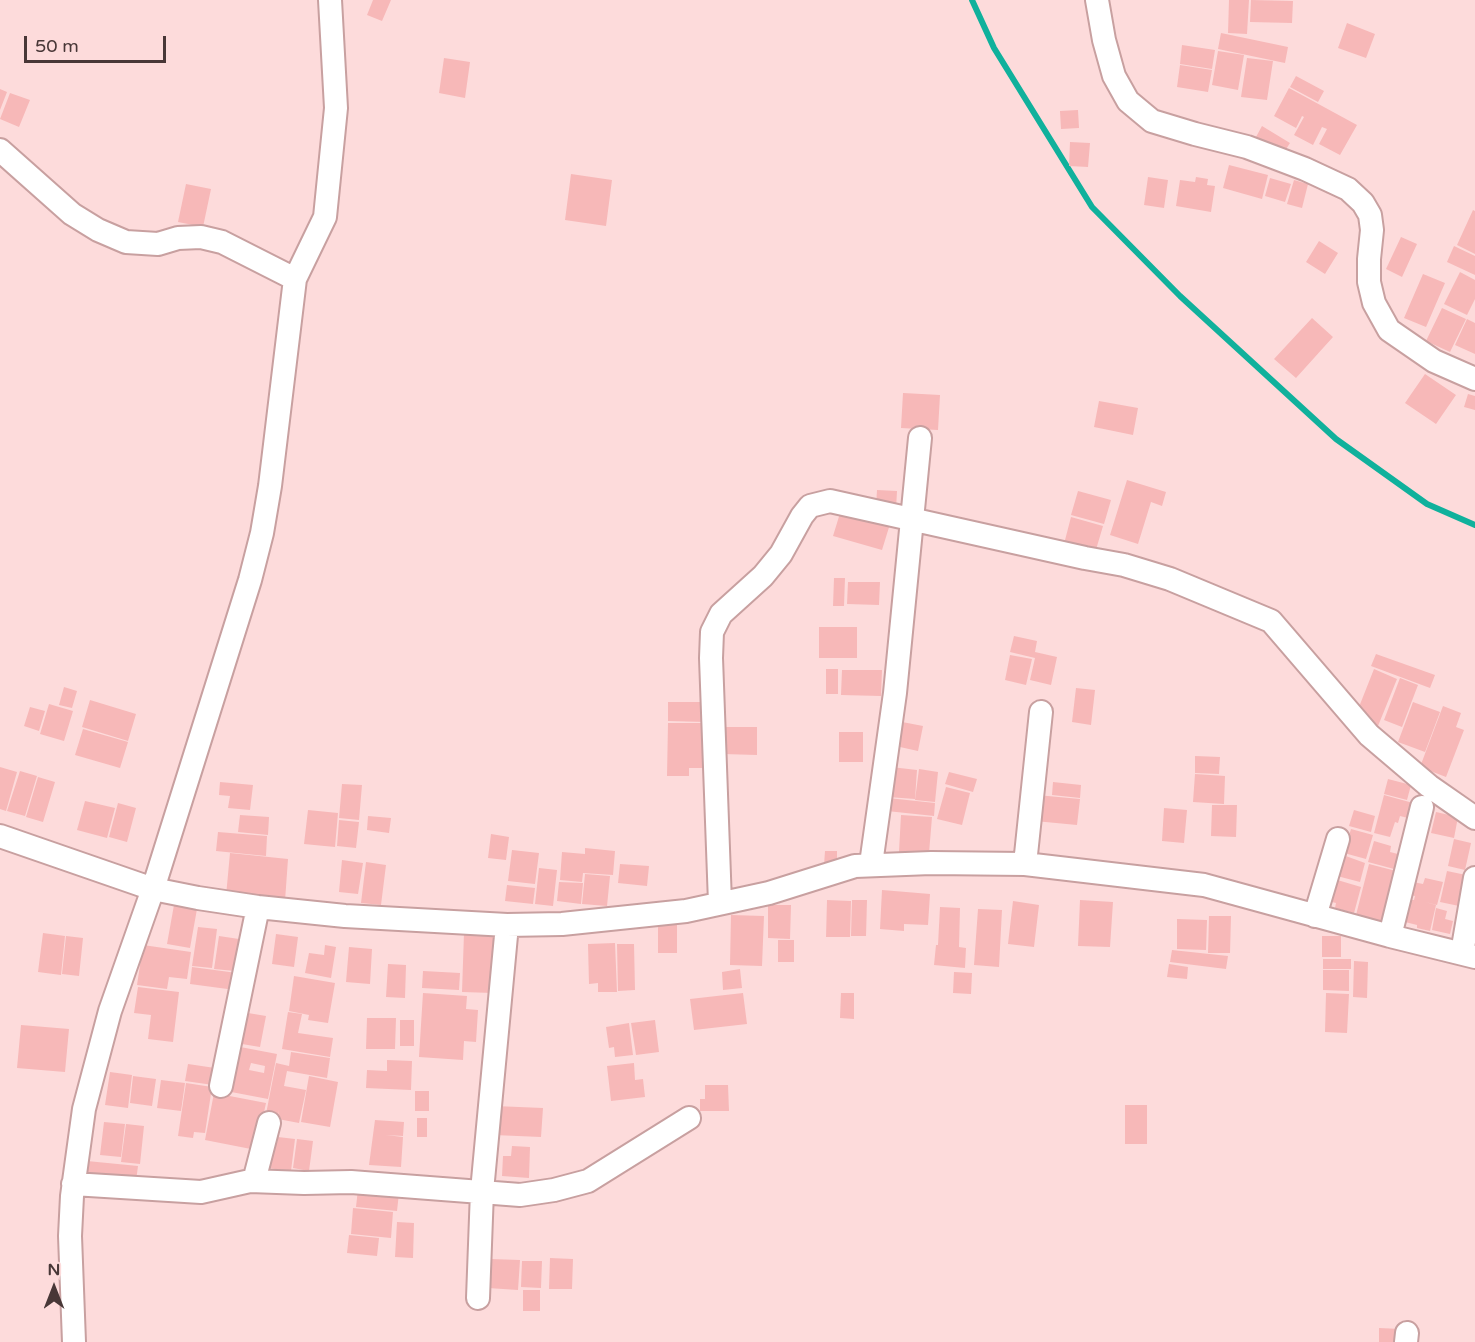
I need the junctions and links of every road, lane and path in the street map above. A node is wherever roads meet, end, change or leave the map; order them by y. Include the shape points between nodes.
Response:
1 (330, 0) edge
2 (1097, 0) edge
3 (0, 150) edge
4 (295, 279) junction
5 (1475, 379) edge
6 (920, 438) dead end
7 (912, 519) junction
8 (1041, 712) dead end
9 (1422, 807) dead end
10 (1475, 818) edge
11 (0, 836) edge
12 (1338, 839) dead end
13 (871, 864) junction
14 (1025, 864) junction
15 (1475, 878) edge
16 (153, 889) junction
17 (720, 903) junction
18 (258, 907) junction
19 (1315, 916) junction
20 (507, 925) junction
21 (1390, 936) junction
22 (1469, 955) edge
23 (221, 1086) dead end
24 (689, 1118) dead end
25 (269, 1123) dead end
26 (254, 1181) junction
27 (73, 1184) junction
28 (482, 1191) junction
29 (478, 1298) dead end
30 (74, 1342) edge

1 - 4 street via 336,108 325,217
2 - 5 street via 1114,76 1128,101 1152,121 1247,147 1348,189 1370,214 1369,282 1374,303 1389,330 1434,361
3 - 4 street via 72,214 126,242 158,244 201,237 222,242
4 - 16 street via 262,533
6 - 7 street
7 - 10 street via 1124,565 1170,579 1271,621 1369,735 1429,786
7 - 13 street via 893,713
7 - 17 street via 830,501 810,506 781,554 716,623 711,658
8 - 14 street
9 - 21 street
11 - 16 street
12 - 19 street
13 - 14 street
13 - 17 street
14 - 19 street via 1204,885
15 - 22 street
16 - 18 street
16 - 27 street via 110,1011 84,1109
17 - 20 street via 562,924
18 - 20 street
18 - 23 street
19 - 21 street
20 - 28 street
21 - 22 street
24 - 28 street via 588,1181 520,1195
25 - 26 street
26 - 27 street via 201,1192
26 - 28 street via 351,1182
27 - 30 street via 70,1236
28 - 29 street

